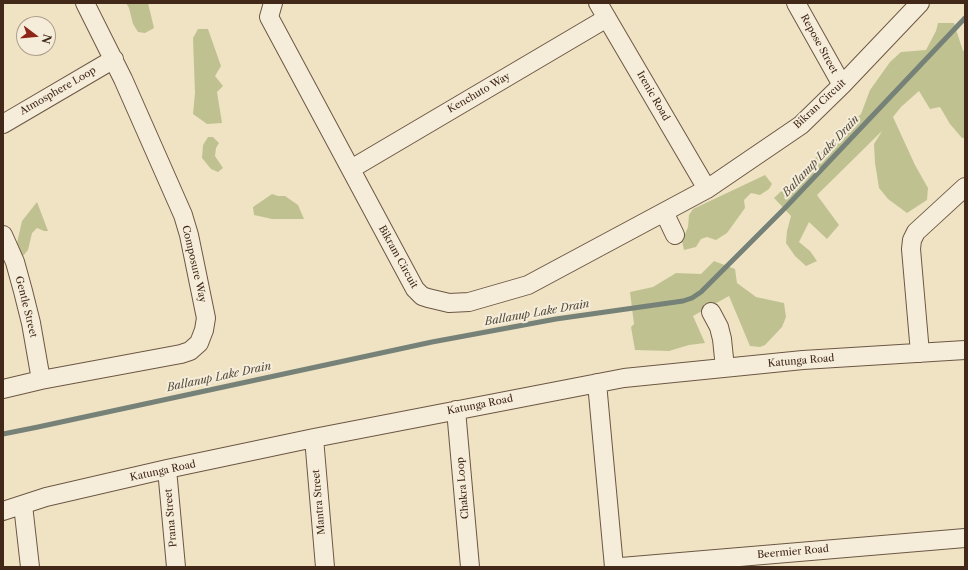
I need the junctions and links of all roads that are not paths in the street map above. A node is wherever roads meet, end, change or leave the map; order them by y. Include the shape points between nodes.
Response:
1 (85, 3) edge
2 (273, 3) edge
3 (796, 3) edge
4 (920, 3) edge
5 (602, 10) edge
6 (114, 59) junction
7 (842, 85) junction
8 (3, 124) edge
9 (350, 168) junction
10 (965, 187) edge
11 (707, 189) junction
12 (664, 212) junction
13 (675, 234) dead end
14 (3, 235) edge
15 (711, 312) dead end
16 (965, 350) edge
17 (920, 353) junction
18 (725, 368) junction
19 (41, 380) junction
20 (597, 383) junction
21 (3, 389) edge
22 (456, 410) junction
23 (314, 438) junction
24 (167, 469) junction
25 (23, 505) junction
26 (3, 511) edge
27 (965, 538) edge
28 (30, 567) edge
29 (176, 567) edge
30 (324, 567) edge
31 (470, 567) edge
32 (614, 567) edge
33 (620, 567) edge

1 - 6 street, Composure Way
2 - 9 street, Bikram Circuit via 269,17
3 - 7 street, Repose Street
4 - 7 street, Bikran Circuit
5 - 9 street, Kenchuto Way
5 - 11 street, Irenic Road
6 - 8 street, Atmosphere Loop
6 - 19 street, Composure Way via 189,235 206,318 204,330 199,343 190,351
7 - 11 street, Bikran Circuit via 801,125
9 - 12 street, Bikram Circuit via 415,290 422,296 449,303 469,302 528,285
10 - 17 street via 916,232 912,240
11 - 12 street, Bikram Circuit
12 - 13 street
14 - 19 street, Gentle Street via 15,262 25,298
15 - 18 street via 719,327
16 - 17 street, Katunga Road
17 - 18 street, Katunga Road
18 - 20 street, Katunga Road
19 - 21 street, Composure Way
20 - 22 street, Katunga Road
20 - 32 street
22 - 23 street, Katunga Road
22 - 31 street, Chakra Loop
23 - 24 street, Katunga Road
23 - 30 street, Mantra Street
24 - 25 street, Katunga Road via 46,496
24 - 29 street, Prana Street
25 - 26 street, Katunga Road
25 - 28 street
27 - 33 street, Beermier Road

